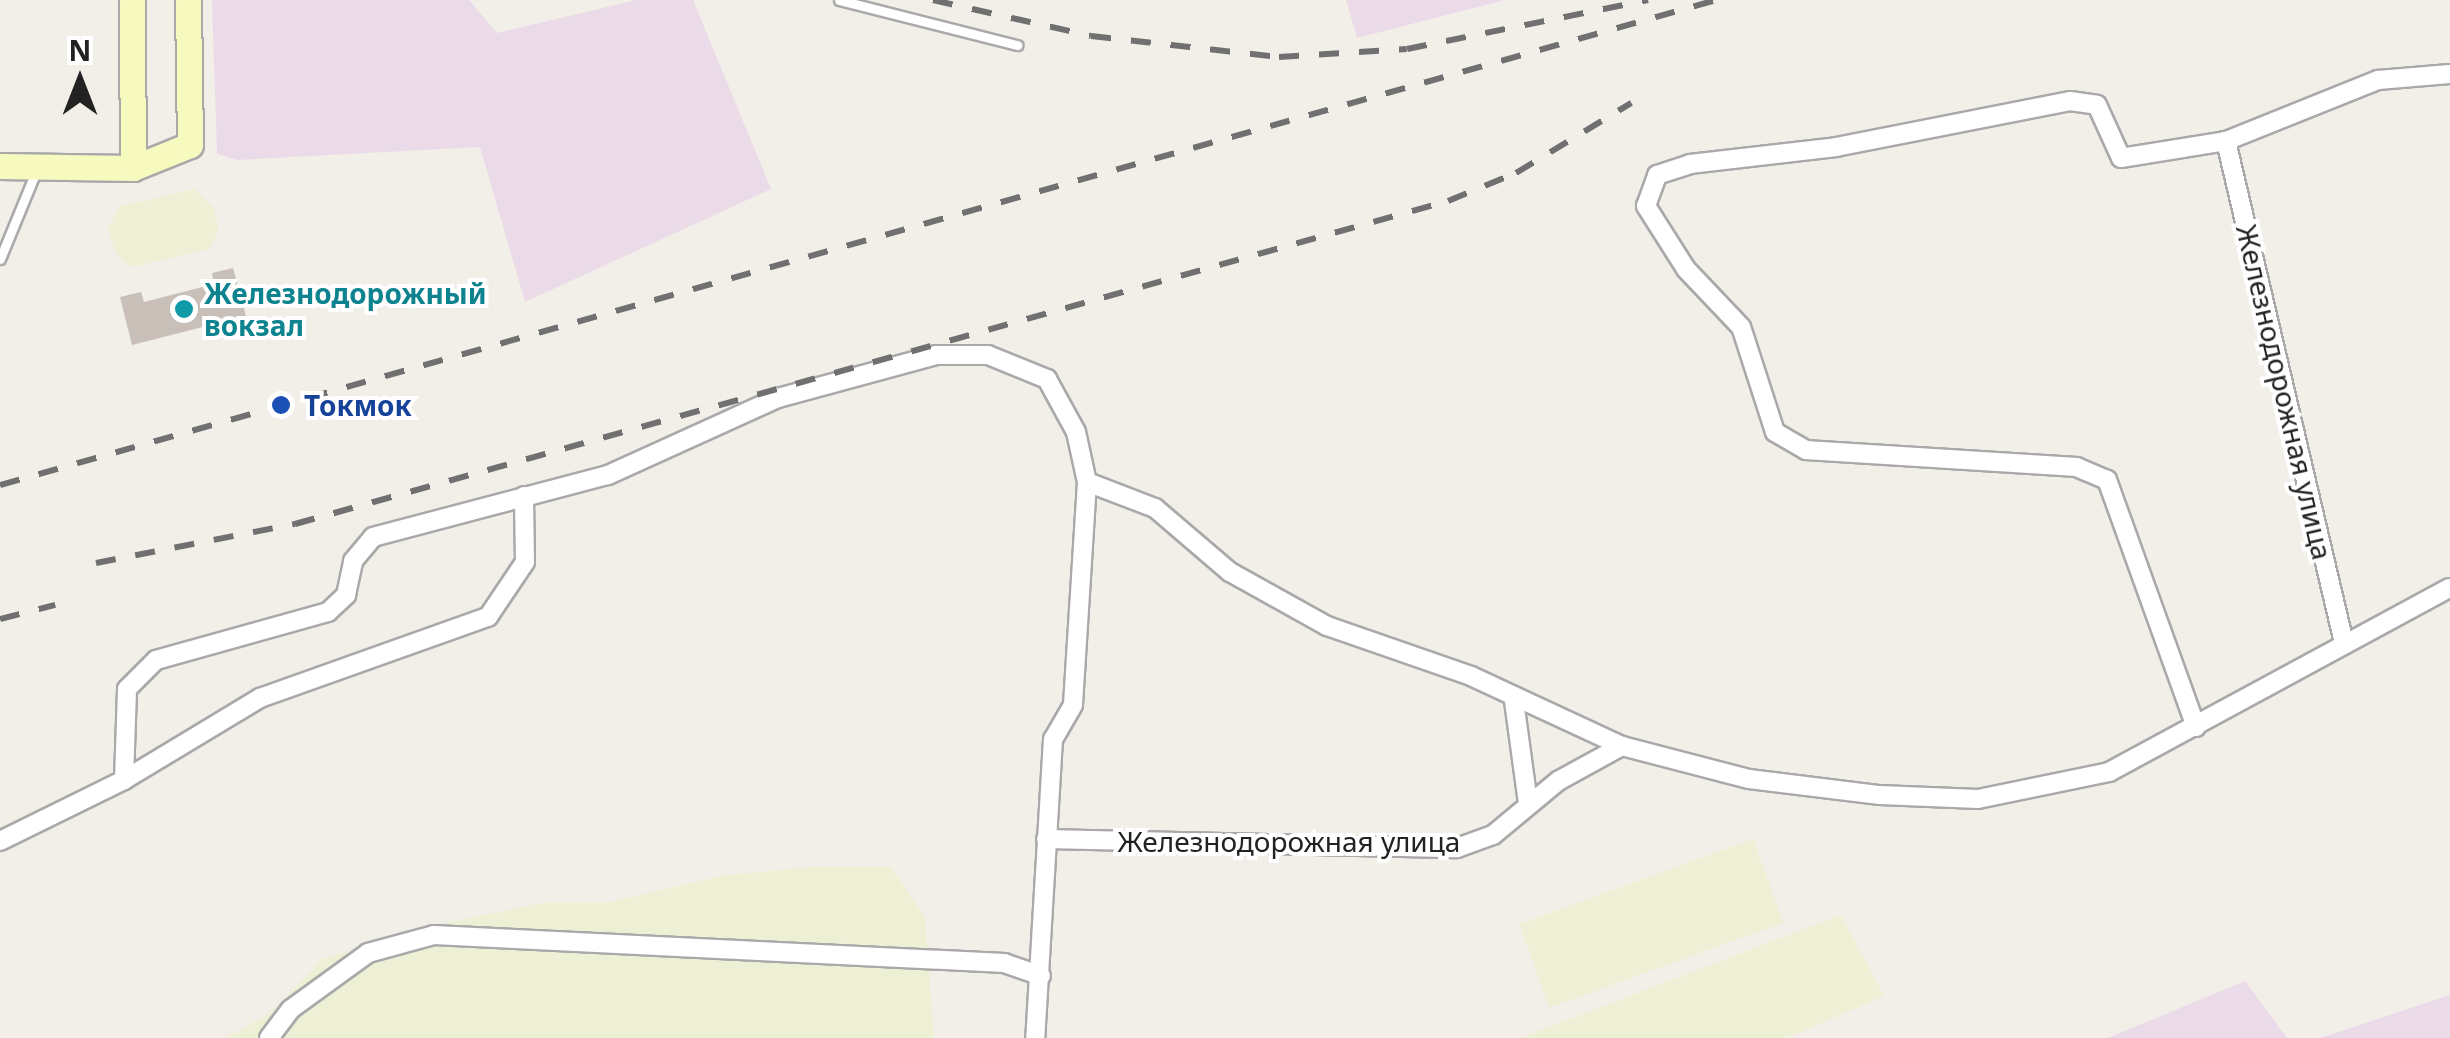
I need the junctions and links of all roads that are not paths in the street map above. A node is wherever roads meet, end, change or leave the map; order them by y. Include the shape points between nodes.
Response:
1 (132, 0) edge
2 (188, 0) edge
3 (839, 0) edge
4 (1017, 45) dead end
5 (2450, 74) edge
6 (2226, 141) junction
7 (0, 166) edge
8 (38, 166) junction
9 (133, 168) junction
10 (0, 259) edge
11 (1087, 482) junction
12 (524, 496) junction
13 (2450, 588) edge
14 (2344, 643) junction
15 (1514, 701) junction
16 (2196, 727) junction
17 (1622, 746) junction
18 (124, 780) junction
19 (1528, 803) junction
20 (1046, 839) junction
21 (0, 841) edge
22 (1041, 976) junction
23 (269, 1038) edge
24 (1035, 1038) edge

1 - 9 street
2 - 9 street via 190,145
3 - 4 lane
5 - 6 street via 2378,80
6 - 14 street, Железнодорожная улица
6 - 16 street via 2122,158 2097,106 2086,100 1836,147 1690,164 1648,186 1646,206 1686,269 1741,327 1775,432 1806,450 2077,467 2108,480
7 - 8 street
8 - 9 street
8 - 10 lane
11 - 12 street via 1076,432 1047,378 988,354 936,354 778,398 608,475
11 - 15 street via 1156,508 1230,572 1327,626 1471,676
11 - 20 street via 1073,705 1053,740
12 - 18 street via 525,562 488,617 260,698
12 - 18 street via 373,537 353,561 346,595 328,612 156,660 127,689
13 - 14 street
14 - 16 street
15 - 17 street
15 - 19 street
16 - 17 street via 2108,772 1978,800 1749,778
17 - 19 street, Железнодорожная улица
18 - 21 street
19 - 20 street, Железнодорожная улица via 1493,835 1457,848
20 - 22 street
22 - 23 street via 1004,963 434,935 368,952 291,1009
22 - 24 street

